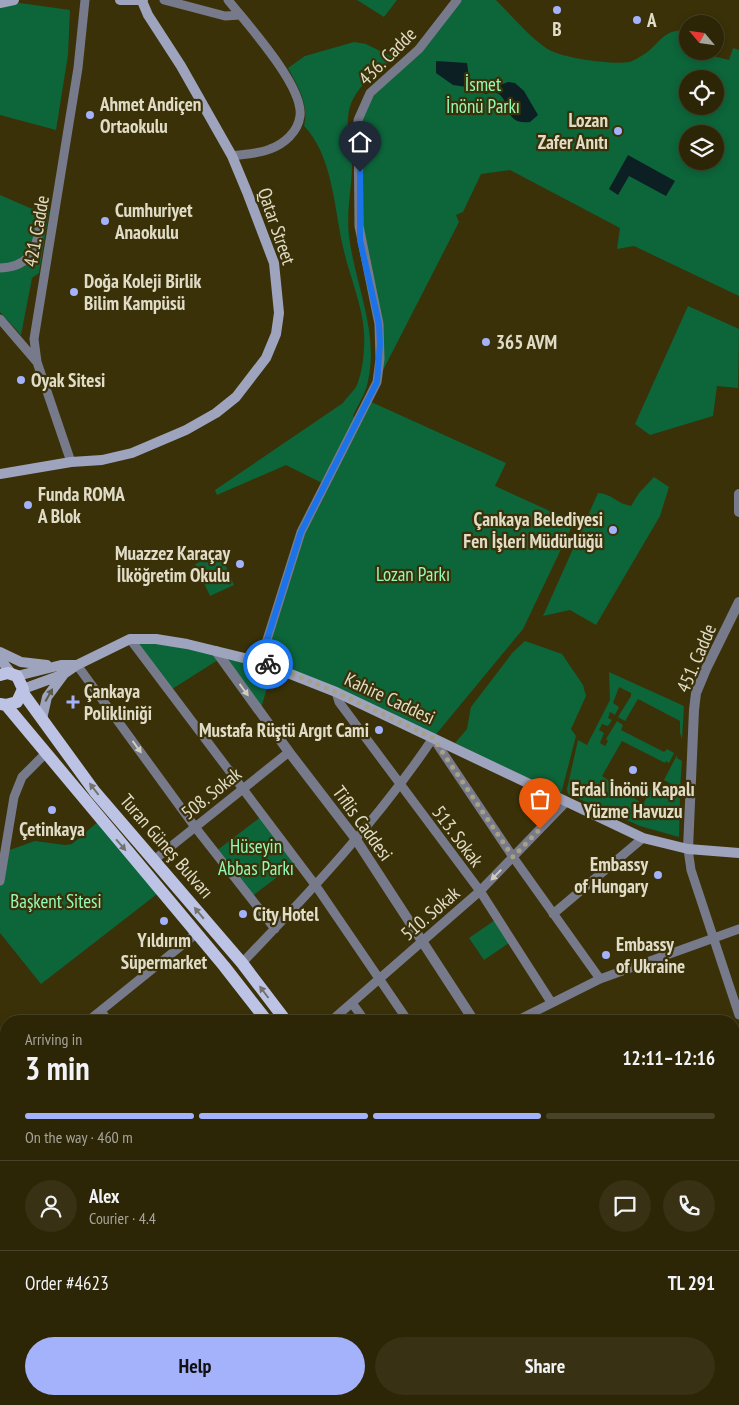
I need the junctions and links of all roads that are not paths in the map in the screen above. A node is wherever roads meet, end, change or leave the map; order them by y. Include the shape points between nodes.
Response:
1 (14, 0) edge
2 (85, 0) edge
3 (120, 0) edge
4 (143, 0) edge
5 (164, 0) edge
6 (228, 0) edge
7 (457, 0) edge
8 (0, 3) edge
9 (240, 15) junction
10 (232, 156) junction
11 (42, 209) dead end
12 (0, 268) edge
13 (0, 319) edge
14 (36, 362) junction
15 (70, 462) junction
16 (0, 474) edge
17 (739, 494) edge
18 (739, 512) edge
19 (739, 602) edge
20 (130, 639) junction
21 (216, 651) junction
22 (0, 652) edge
23 (0, 659) edge
24 (260, 662) junction
25 (77, 665) junction
26 (62, 670) junction
27 (10, 675) edge
28 (23, 691) junction
29 (336, 692) junction
30 (2, 704) edge
31 (41, 717) junction
32 (24, 726) junction
33 (433, 738) junction
34 (289, 752) junction
35 (46, 753) junction
36 (399, 785) junction
37 (242, 790) junction
38 (566, 802) junction
39 (196, 827) junction
40 (355, 838) junction
41 (643, 838) junction
42 (688, 849) junction
43 (739, 853) edge
44 (513, 857) junction
45 (154, 860) junction
46 (0, 881) edge
47 (316, 886) junction
48 (480, 891) junction
49 (553, 914) junction
50 (275, 929) junction
51 (739, 929) edge
52 (197, 933) junction
53 (713, 937) junction
54 (423, 941) junction
55 (242, 963) junction
56 (380, 979) junction
57 (600, 979) junction
58 (551, 1002) junction
59 (352, 1003) junction
60 (101, 1012) junction
61 (97, 1015) edge
62 (104, 1015) edge
63 (262, 1015) edge
64 (281, 1015) edge
65 (338, 1015) edge
66 (361, 1015) edge
67 (404, 1015) edge
68 (470, 1015) edge
69 (527, 1015) edge
70 (739, 1015) edge

1 - 8 main road
2 - 14 street, 421. Cadde via 78,68 34,339
3 - 4 main road, Qatar Street
4 - 10 main road, Qatar Street via 148,15
5 - 9 street via 225,16
6 - 9 street
7 - 24 street, 436. Cadde via 430,37 364,102 358,129 360,240 380,334 377,382 301,532
9 - 10 street via 282,67 300,116 286,141 269,150
10 - 15 main road, Qatar Street via 274,263 279,312 276,334 266,358 236,397 186,430 132,453 102,460
11 - 12 street via 38,239 26,260
13 - 14 street
14 - 15 street, 421. Cadde
15 - 16 main road, Qatar Street
17 - 18 street
19 - 42 street, 451. Cadde via 696,693
20 - 21 main road, Kahire Caddesi via 156,639
20 - 25 main road, Kahire Caddesi
20 - 37 street
21 - 24 main road, Kahire Caddesi
21 -> 34 street, Tiflis Caddesi
22 - 26 main road via 28,663
23 - 27 main road
24 - 29 main road, Kahire Caddesi
25 - 26 main road, Kahire Caddesi
25 -> 39 street
26 - 27 main road
26 - 28 main road
31 -> 26 main road via 47,697
27 - 28 main road, Turan Güneş Bulvarı
28 - 30 main road via 16,702
28 - 31 main road, Turan Güneş Bulvarı
29 - 33 main road, Kahire Caddesi
29 - 36 street, 513. Sokak via 339,702
30 - 32 main road, Turan Güneş Bulvarı
31 - 32 main road via 31,715
45 -> 31 main road, Turan Güneş Bulvarı via 95,792
32 - 35 main road, Turan Güneş Bulvarı
33 - 36 street
33 - 38 main road, Kahire Caddesi
33 - 44 street
34 - 37 street, 508. Sokak
34 - 40 street, Tiflis Caddesi
35 - 46 street via 22,777 14,797
35 -> 52 main road, Turan Güneş Bulvarı
36 - 40 street
36 - 48 street, 513. Sokak
37 - 39 street, 508. Sokak
37 - 47 street
38 - 41 main road, Kahire Caddesi
38 - 44 street, 510. Sokak
39 - 45 street, 508. Sokak
39 - 50 street
40 - 47 street
40 - 54 street, Tiflis Caddesi
41 - 42 main road, Kahire Caddesi
41 - 49 street
42 - 43 main road, Kahire Caddesi
42 - 53 street via 691,870
44 -> 48 street, 510. Sokak
44 - 49 street
55 -> 45 main road, Turan Güneş Bulvarı
47 - 50 street
47 - 56 street
48 - 54 street, 510. Sokak
48 - 58 street, 513. Sokak
49 - 57 street
50 - 55 street
51 - 53 street
52 - 60 street
52 - 63 main road, Turan Güneş Bulvarı
53 - 57 street
53 - 70 street
54 - 56 street, 510. Sokak
54 - 68 street, Tiflis Caddesi
64 -> 55 main road, Turan Güneş Bulvarı
56 - 59 street, 510. Sokak
56 - 67 street
57 - 58 street
58 - 69 street
59 - 65 street, 510. Sokak
59 - 66 street
60 - 61 street
60 - 62 street

